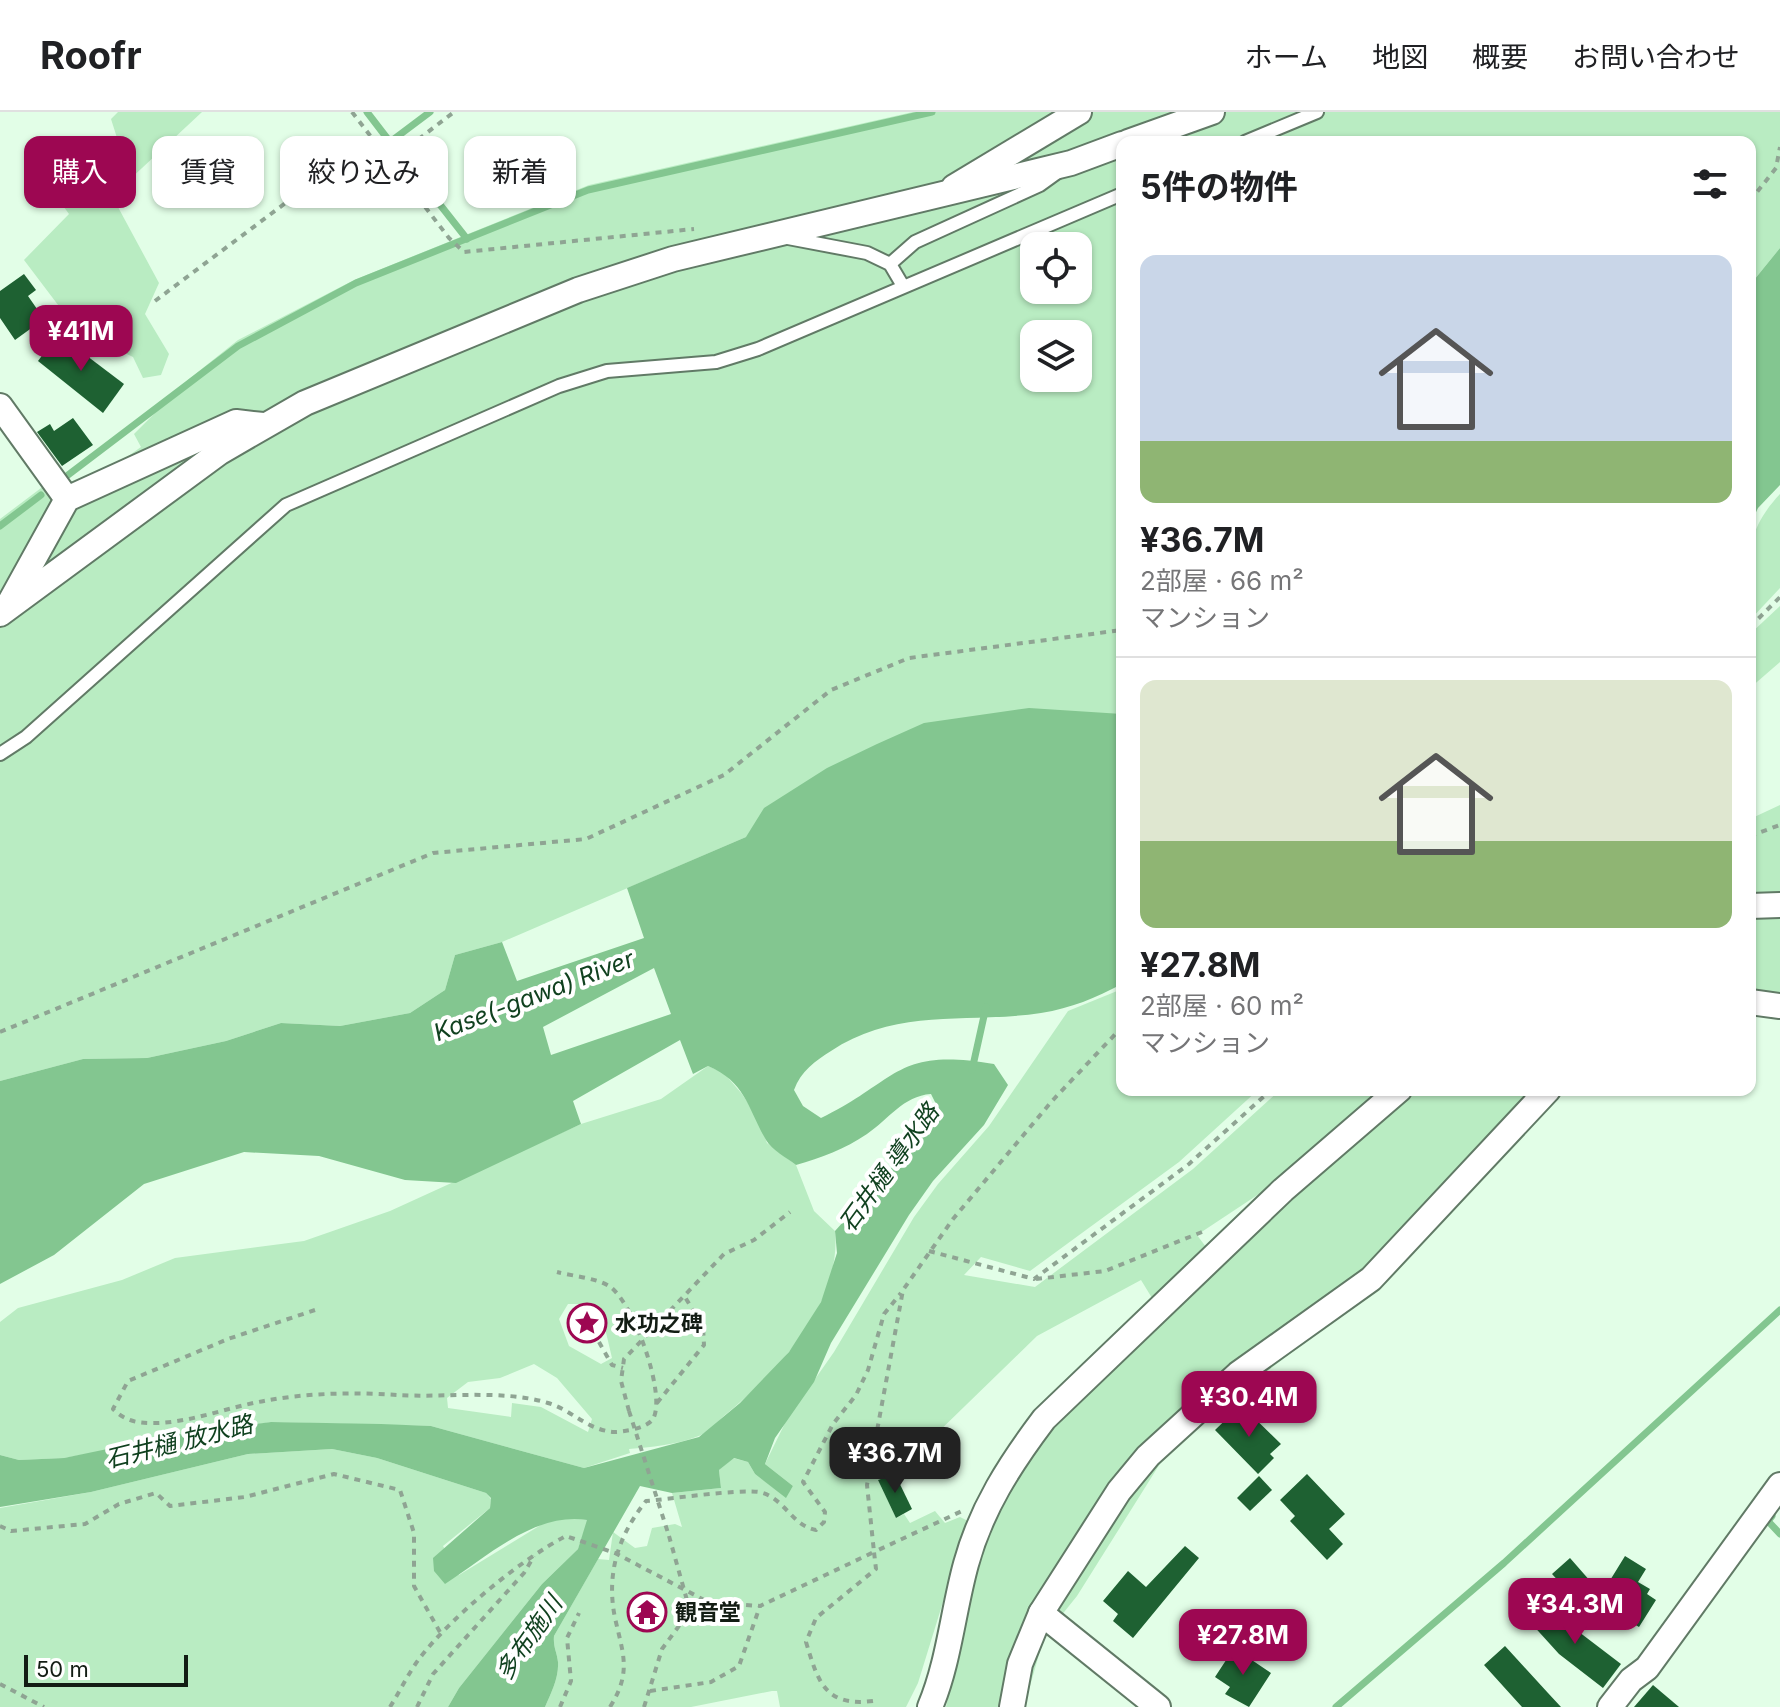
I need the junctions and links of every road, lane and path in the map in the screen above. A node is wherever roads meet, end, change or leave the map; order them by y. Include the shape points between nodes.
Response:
1 (352, 112) edge
2 (454, 112) edge
3 (1079, 112) edge
4 (1212, 112) edge
5 (1317, 112) edge
6 (370, 136) edge
7 (423, 136) edge
8 (1145, 136) edge
9 (1259, 136) edge
10 (1116, 146) edge
11 (1780, 147) edge
12 (1071, 163) junction
13 (1756, 193) edge
14 (942, 195) junction
15 (1116, 197) edge
16 (280, 207) edge
17 (426, 208) edge
18 (702, 228) dead end
19 (773, 235) junction
20 (890, 264) junction
21 (903, 286) junction
22 (155, 301) dead end
23 (0, 406) edge
24 (263, 425) junction
25 (67, 499) junction
26 (1780, 597) edge
27 (2, 613) edge
28 (1756, 621) edge
29 (1116, 631) edge
30 (0, 754) edge
31 (1780, 825) edge
32 (1756, 834) edge
33 (1780, 905) edge
34 (1756, 906) edge
35 (1756, 1003) edge
36 (1780, 1006) edge
37 (0, 1032) edge
38 (1116, 1033) edge
39 (1264, 1096) edge
40 (1392, 1096) edge
41 (1542, 1096) edge
42 (790, 1212) dead end
43 (1246, 1225) junction
44 (929, 1251) junction
45 (557, 1272) dead end
46 (1034, 1279) junction
47 (903, 1290) junction
48 (685, 1297) junction
49 (315, 1310) dead end
50 (642, 1340) junction
51 (599, 1342) dead end
52 (623, 1368) junction
53 (657, 1403) junction
54 (1780, 1485) edge
55 (985, 1511) junction
56 (0, 1526) edge
57 (538, 1551) junction
58 (874, 1552) junction
59 (615, 1553) junction
60 (687, 1590) junction
61 (760, 1606) junction
62 (579, 1613) dead end
63 (1041, 1613) junction
64 (441, 1634) junction
65 (0, 1684) edge
66 (650, 1691) junction
67 (873, 1701) dead end
68 (44, 1707) edge
69 (390, 1707) edge
70 (417, 1707) edge
71 (560, 1707) edge
72 (610, 1707) edge
73 (644, 1707) edge
74 (930, 1707) edge
75 (1012, 1707) edge
76 (1158, 1707) edge
77 (1610, 1707) edge

1 - 6 path
2 - 7 path
3 - 14 street
4 - 8 street
5 - 9 lane
10 - 12 street
11 - 13 path via 1776,168
12 - 14 street
12 - 20 lane via 1040,185 915,242
14 - 19 street
15 - 21 lane
16 - 22 path
17 - 18 path via 464,252
19 - 20 lane via 867,253
19 - 24 street via 673,259 578,290
20 - 21 lane
21 - 30 lane via 716,362 607,371 559,386 286,505 26,737
23 - 25 street
24 - 25 street via 236,422
24 - 27 street
25 - 27 street
26 - 28 path
29 - 37 path via 909,658 831,690 724,775 586,839 433,853
31 - 32 path
33 - 34 street
35 - 36 street
38 - 44 path via 1052,1101
39 - 46 path via 1189,1164
40 - 43 street
41 - 63 street via 1371,1279 1238,1374 1148,1456 1119,1491
42 - 48 path via 754,1240 724,1254
43 - 46 path via 1228,1221 1105,1271
43 - 55 street via 1044,1419
44 - 46 path
44 - 47 path
45 - 50 path via 608,1285 626,1301
47 - 58 path via 867,1485
47 - 59 path via 884,1314 856,1395 833,1424 803,1482 825,1512 816,1530 804,1528 781,1502 760,1492 646,1501
48 - 50 path
48 - 53 path via 703,1327 704,1345
49 - 53 path via 128,1381 113,1409 124,1420 153,1423 268,1400 366,1392 509,1396 550,1403 589,1426 616,1432 645,1426
50 - 52 path via 624,1359
50 - 53 path
51 - 52 path via 612,1365
52 - 60 path, bridge via 629,1411
54 - 77 street via 1647,1668
55 - 58 path via 956,1511
55 - 74 street
56 - 64 path via 11,1531 85,1524 119,1504 156,1493 170,1506 245,1497 334,1474 400,1490 414,1533 414,1586
57 - 59 path via 566,1536
57 - 64 path
57 - 70 path via 433,1674
58 - 61 path
58 - 67 path via 876,1569 816,1618 806,1642 817,1677 834,1699 850,1705
59 - 60 path
59 - 72 path via 615,1616 626,1656 620,1691
60 - 61 path via 708,1602
60 - 66 path via 690,1611 662,1649
61 - 66 path via 739,1666 711,1682
62 - 71 path via 567,1638 571,1681
63 - 75 street via 1020,1664
63 - 76 street
64 - 69 path
65 - 68 path
66 - 73 path

